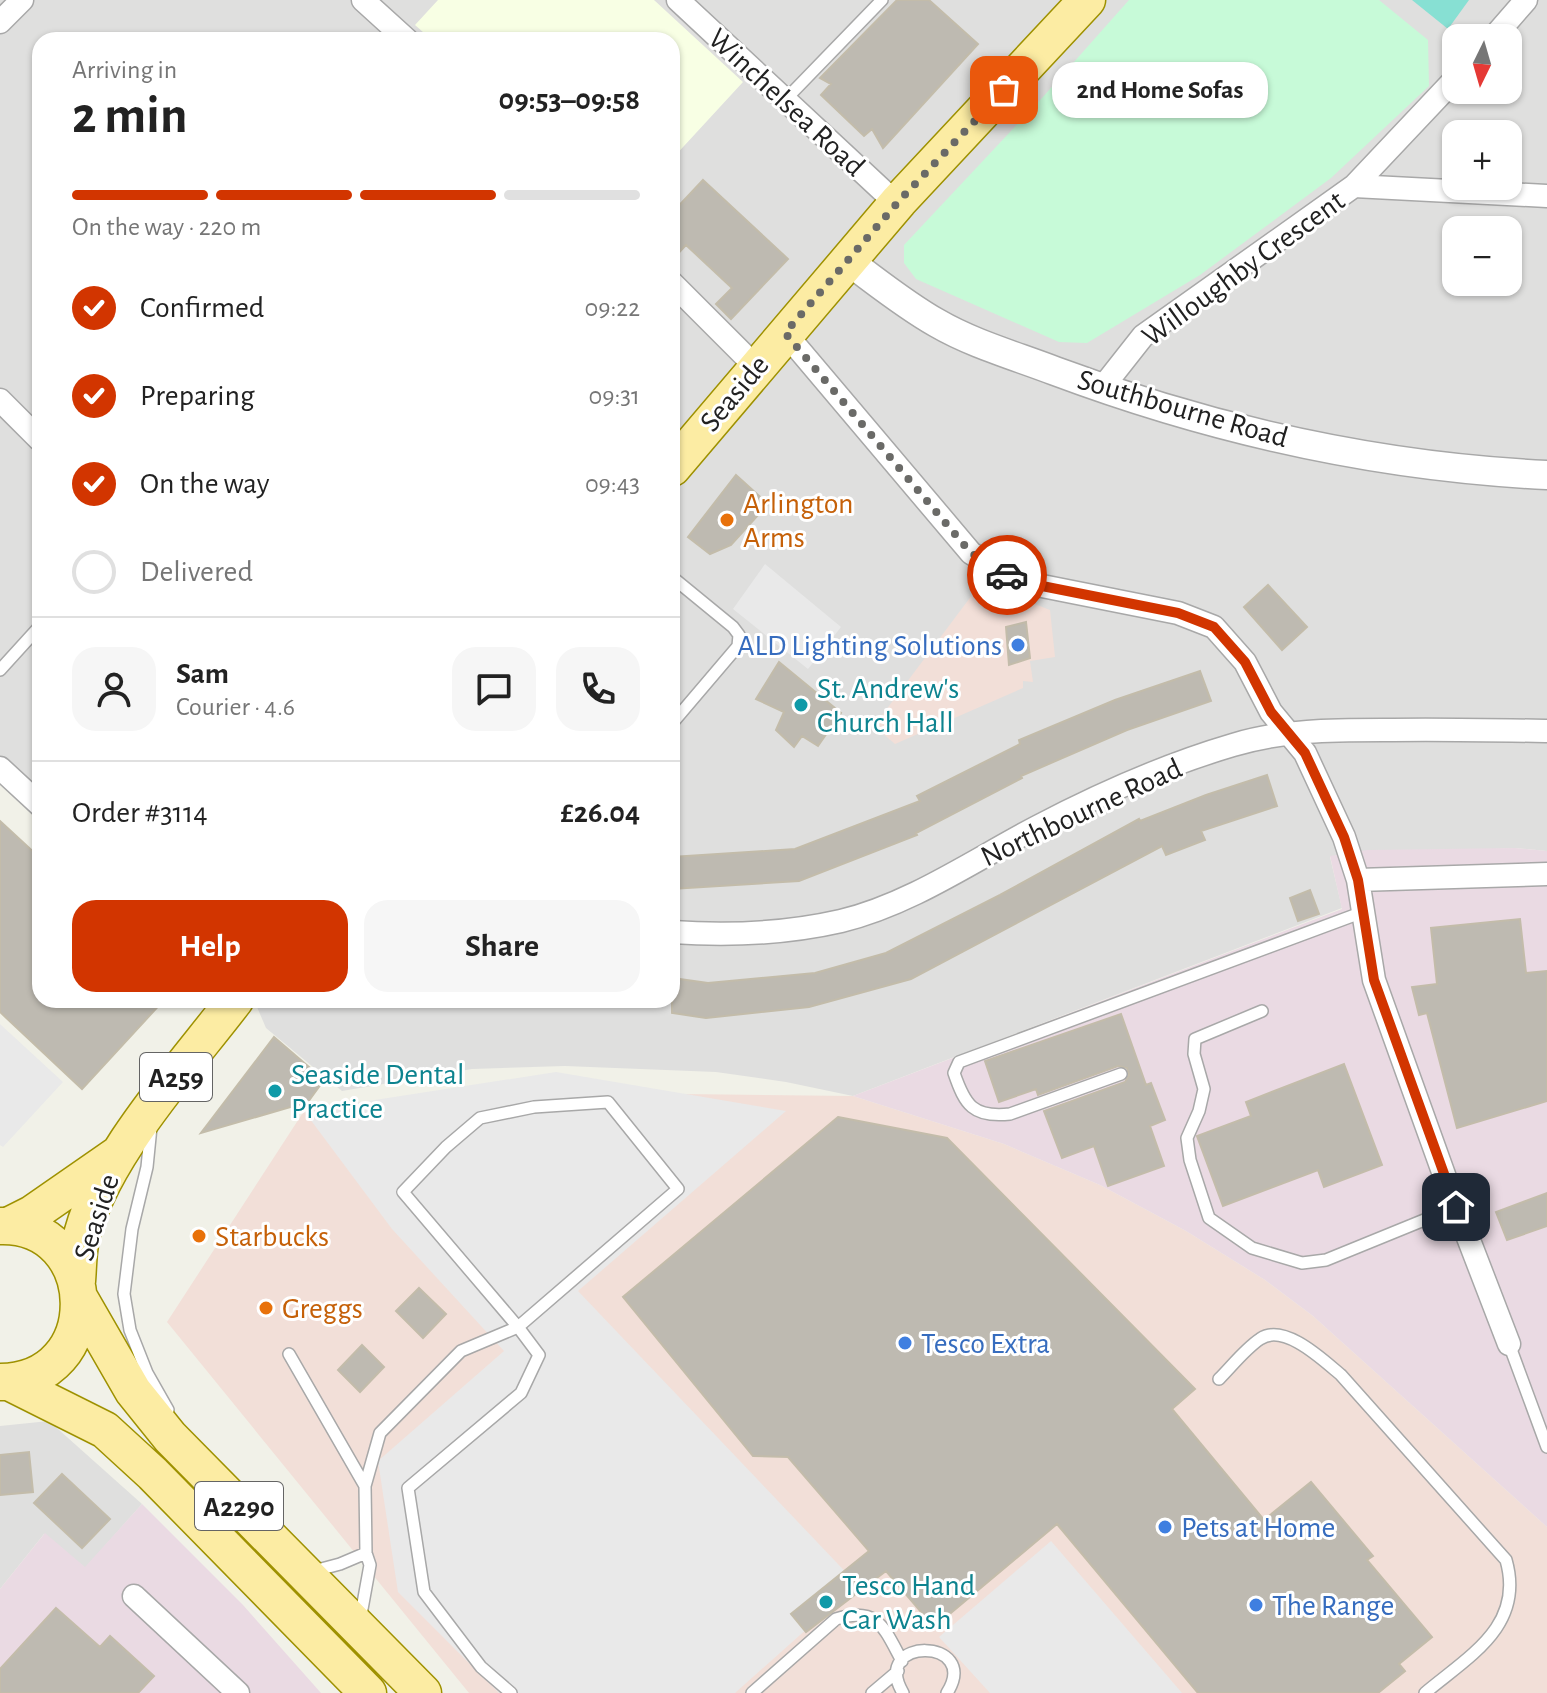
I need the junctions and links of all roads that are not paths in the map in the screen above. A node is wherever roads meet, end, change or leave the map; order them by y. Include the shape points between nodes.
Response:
1 (22, 0) edge
2 (363, 0) edge
3 (678, 0) edge
4 (882, 0) edge
5 (1087, 0) edge
6 (1526, 0) edge
7 (0, 22) edge
8 (1505, 24) edge
9 (391, 32) edge
10 (1442, 93) edge
11 (785, 100) junction
12 (1354, 186) junction
13 (1547, 196) edge
14 (897, 204) junction
15 (847, 260) junction
16 (680, 291) edge
17 (785, 333) junction
18 (756, 367) junction
19 (1102, 388) junction
20 (0, 400) edge
21 (32, 421) edge
22 (680, 458) edge
23 (1547, 475) edge
24 (680, 584) edge
25 (32, 635) edge
26 (0, 670) edge
27 (680, 714) edge
28 (1547, 731) edge
29 (1289, 732) junction
30 (0, 768) edge
31 (32, 798) edge
32 (1547, 874) edge
33 (1358, 880) junction
34 (1363, 912) junction
35 (680, 933) edge
36 (229, 1008) edge
37 (1262, 1011) dead end
38 (1121, 1074) dead end
39 (154, 1106) junction
40 (118, 1154) junction
41 (1456, 1207) junction
42 (4, 1226) edge
43 (78, 1290) junction
44 (518, 1327) junction
45 (1509, 1344) joint
46 (289, 1354) dead end
47 (1219, 1379) dead end
48 (4, 1382) edge
49 (170, 1437) junction
50 (1547, 1447) edge
51 (365, 1486) junction
52 (366, 1553) junction
53 (305, 1573) junction
54 (134, 1596) dead end
55 (359, 1626) junction
56 (900, 1666) junction
57 (952, 1691) edge
58 (238, 1693) edge
59 (368, 1693) edge
60 (423, 1693) edge
61 (511, 1693) edge
62 (752, 1693) edge
63 (872, 1693) edge
64 (903, 1693) edge
65 (1425, 1693) edge

1 - 7 street
2 - 9 street
3 - 11 street, Winchelsea Road
4 - 11 lane
5 - 14 main road, Seaside
6 - 8 street
10 - 12 street, Willoughby Crescent
11 - 14 street, Winchelsea Road
12 - 13 street, Willoughby Crescent
12 - 19 street, Willoughby Crescent via 1143,336
14 - 15 main road, Seaside
15 - 17 main road, Seaside
15 - 19 street, Southbourne Road via 939,324
16 - 18 street
17 - 18 main road, Seaside
17 - 29 street via 971,553 1032,584 1178,613 1214,627 1245,662 1271,712
18 - 22 main road, Seaside
19 - 23 street, Southbourne Road via 1194,418 1342,452 1470,471
20 - 21 street
24 - 27 lane via 739,635 738,646
25 - 26 lane
28 - 29 street, Northbourne Road
29 - 33 street via 1305,753
29 - 35 street, Northbourne Road via 1235,744 1146,775 938,881 843,921 729,936
30 - 31 street
32 - 33 street
33 - 34 street
34 - 38 lane via 959,1062 954,1073 963,1100 996,1115
34 - 41 street via 1374,980
36 - 39 main road, Seaside / A259
37 - 41 lane via 1195,1039 1204,1089 1187,1138 1209,1218 1252,1248 1302,1263 1326,1260
39 - 40 main road, Seaside / A259
39 - 49 lane via 124,1294 130,1330 167,1407
40 - 42 main road, Seaside / A259 via 32,1214
40 - 43 main road, Seaside / A259 via 85,1228
41 - 45 street
42 - 43 main road via 37,1234 58,1250 68,1261
43 - 48 main road, Seaside via 76,1329 62,1355 29,1378
43 - 49 main road, A2290 via 133,1391
44 - 44 lane via 678,1189 608,1102 534,1107 480,1118 403,1192
44 - 51 lane via 461,1351 380,1433
44 - 61 lane via 539,1355 521,1393 408,1488 424,1592 481,1667
45 - 50 lane
46 - 51 lane
47 - 65 lane via 1261,1337 1281,1335 1312,1350 1341,1375 1506,1560 1510,1598 1499,1626
48 - 59 main road, A2290 via 105,1430
49 - 53 main road, A2290
51 - 52 lane
52 - 53 lane
52 - 55 lane via 370,1565
53 - 55 main road, A2290
54 - 58 street
55 - 60 main road, A2290
56 - 57 lane via 918,1650 937,1651 950,1663
56 - 62 lane via 882,1624 850,1615 836,1619
56 - 63 lane
56 - 64 lane via 897,1680

